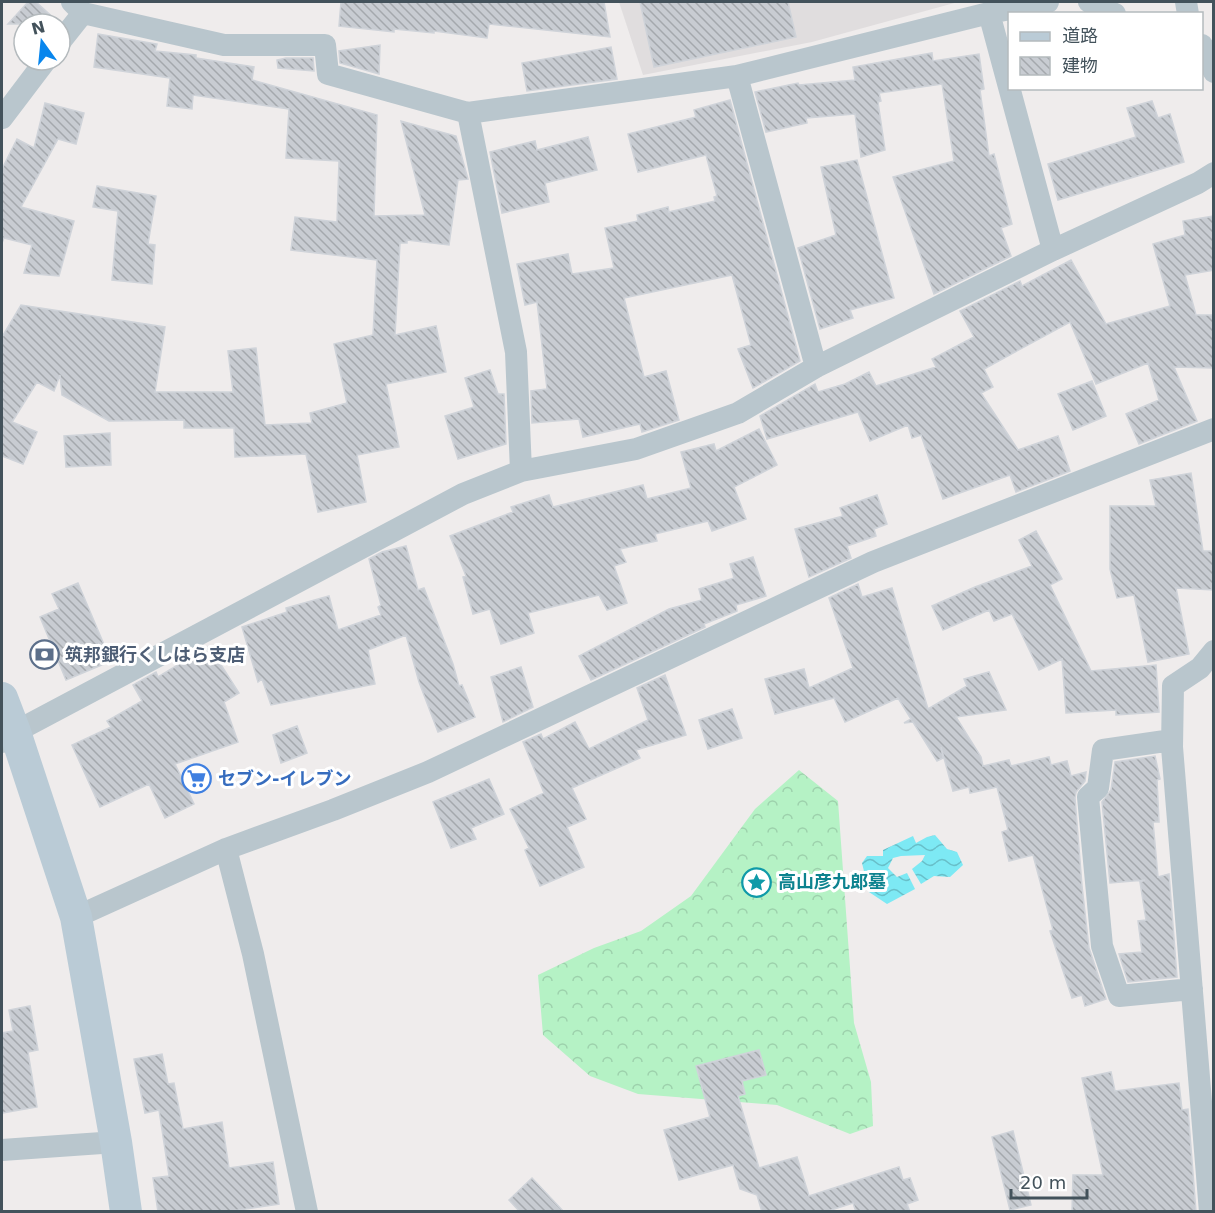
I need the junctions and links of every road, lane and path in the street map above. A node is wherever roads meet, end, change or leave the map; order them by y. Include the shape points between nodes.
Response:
1 (1048, 2) edge
2 (1089, 2) edge
3 (77, 7) edge
4 (1111, 12) edge
5 (989, 13) junction
6 (1203, 47) edge
7 (37, 72) edge
8 (1214, 72) edge
9 (737, 76) junction
10 (1008, 83) edge
11 (1010, 90) edge
12 (468, 113) junction
13 (2, 117) edge
14 (1214, 173) edge
15 (1053, 250) junction
16 (816, 367) junction
17 (1214, 429) edge
18 (521, 471) junction
19 (1214, 651) edge
20 (2, 698) edge
21 (8, 737) edge
22 (1172, 740) junction
23 (225, 849) junction
24 (76, 917) junction
25 (1192, 989) junction
26 (116, 1142) junction
27 (2, 1150) edge
28 (126, 1212) edge
29 (307, 1212) edge
30 (1210, 1212) edge

1 - 5 street
2 - 4 street
3 - 12 street via 224,45 325,45 328,74
5 - 9 street
5 - 10 street
6 - 8 street
7 - 13 street
9 - 12 street
9 - 16 street
11 - 15 street
12 - 18 street via 516,352
14 - 15 street
15 - 16 street
16 - 18 street via 738,413 646,446
17 - 23 street via 873,562 428,772
18 - 21 street via 463,494
19 - 22 street via 1200,668 1173,686
20 - 21 street
21 - 24 street
22 - 25 street
22 - 25 street via 1103,750 1098,788 1088,797 1102,946 1119,996
23 - 24 street
23 - 29 street via 253,954
24 - 26 street
25 - 30 street
26 - 27 street
26 - 28 street

